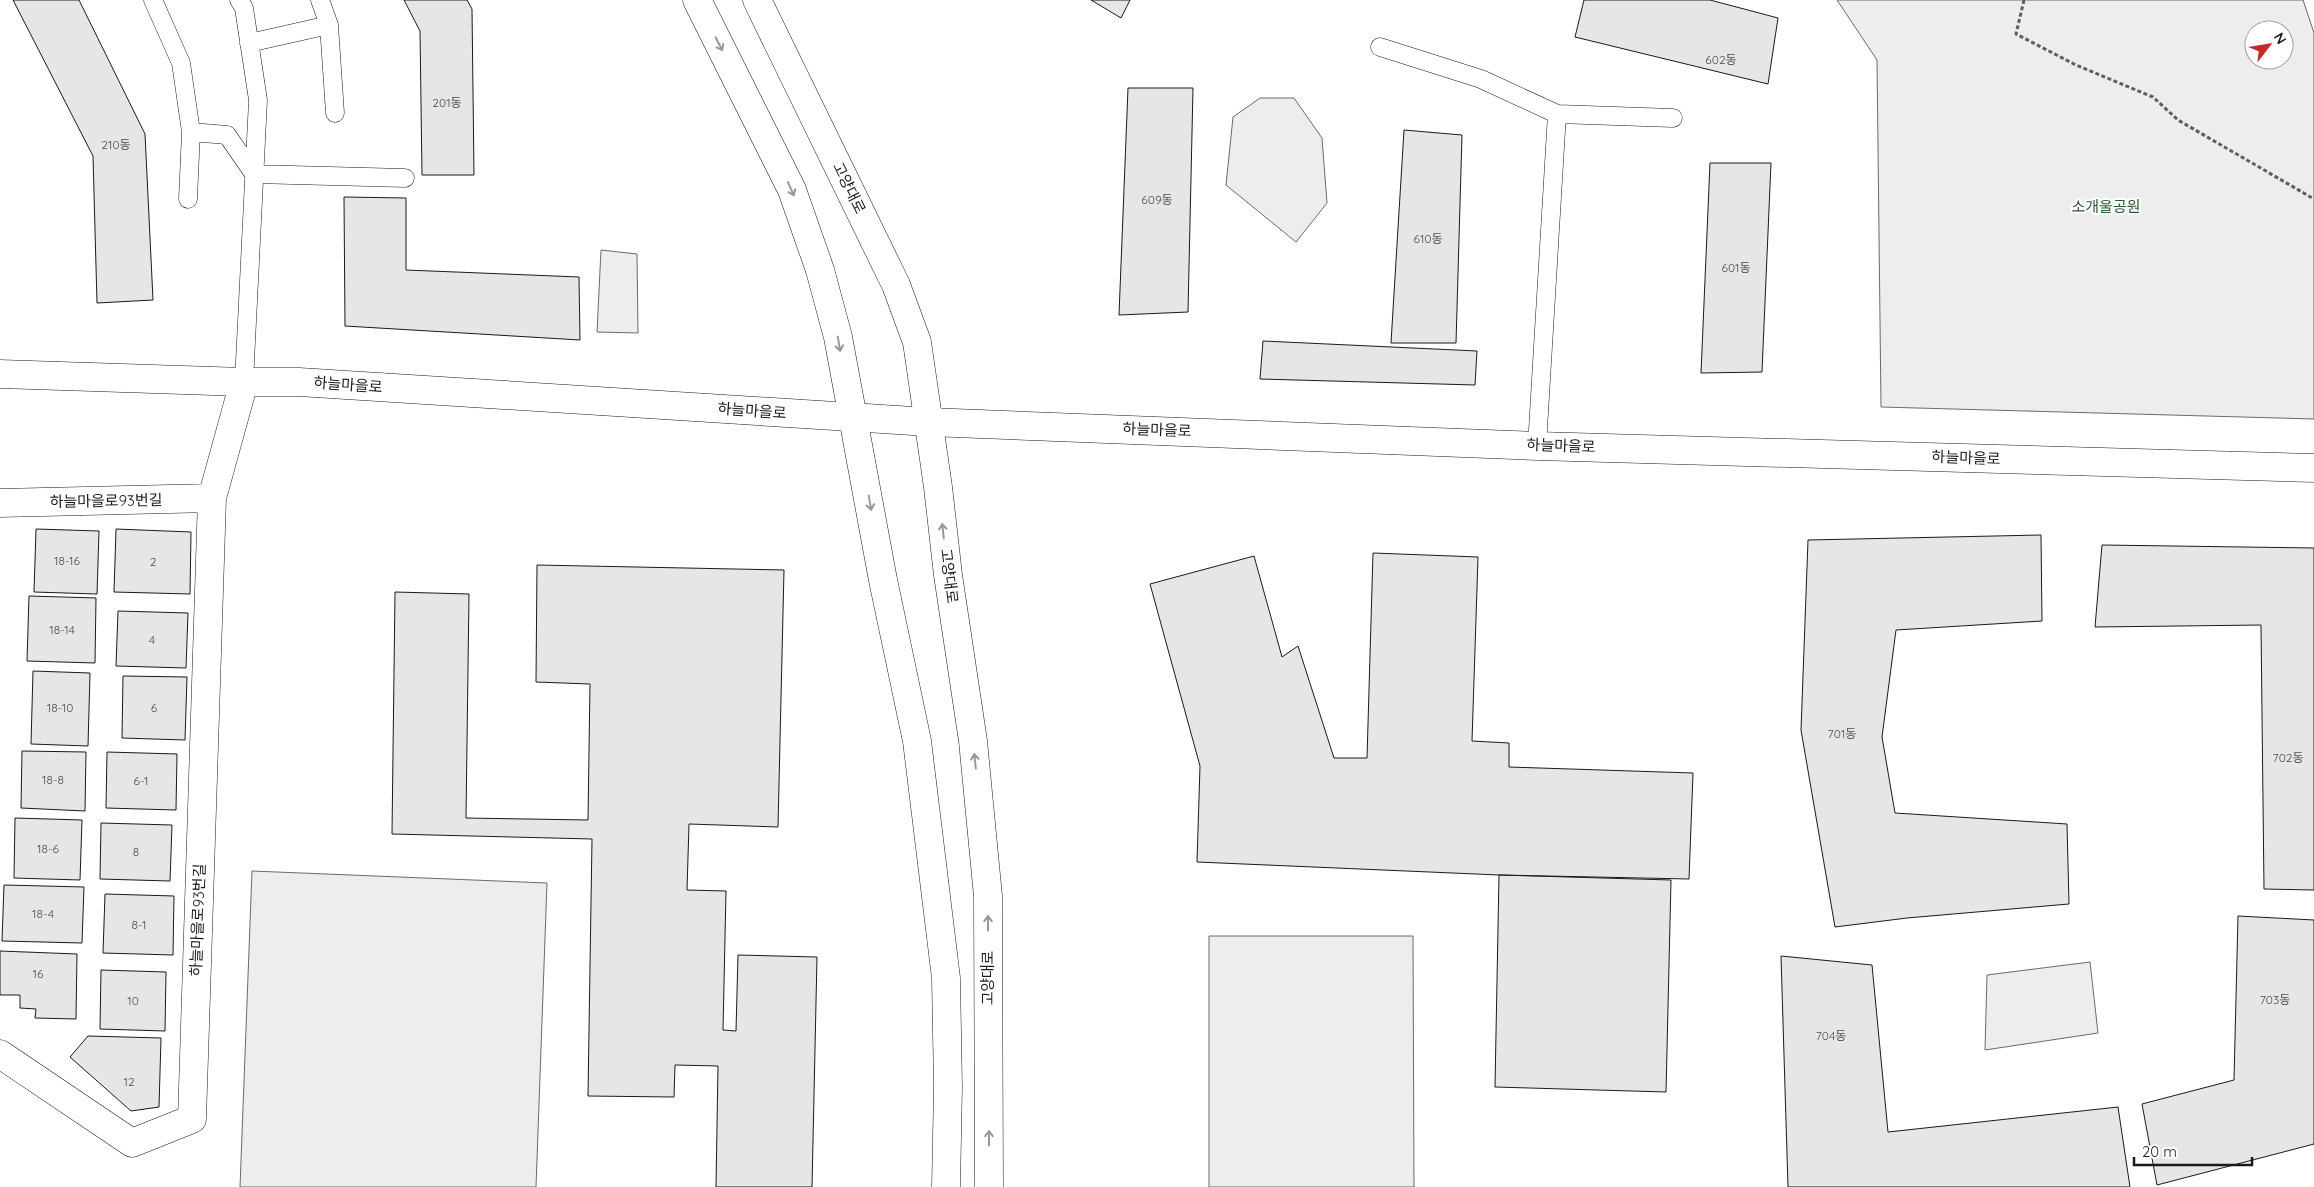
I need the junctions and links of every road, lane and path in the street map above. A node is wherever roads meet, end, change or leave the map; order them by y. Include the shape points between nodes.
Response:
1 (153, 0) edge
2 (240, 0) edge
3 (320, 0) edge
4 (697, 0) edge
5 (757, 0) edge
6 (2024, 0) edge
7 (330, 25) junction
8 (249, 43) junction
9 (1380, 47) dead end
10 (335, 113) dead end
11 (1557, 114) junction
12 (1673, 118) dead end
13 (191, 132) junction
14 (254, 174) junction
15 (405, 178) dead end
16 (188, 199) dead end
17 (2314, 199) edge
18 (0, 374) edge
19 (244, 382) junction
20 (852, 417) junction
21 (929, 422) junction
22 (1537, 446) junction
23 (2314, 468) edge
24 (212, 498) junction
25 (0, 509) edge
26 (0, 1054) edge
27 (946, 1187) edge
28 (989, 1187) edge

1 - 13 lane via 181,63
2 - 8 lane
3 - 7 lane
4 -> 20 main road via 792,190 820,270 838,337
5 - 21 main road, 고양대로 via 896,285 917,342
6 - 17 path via 2016,34 2076,65 2153,97 2178,120
7 - 8 lane
7 - 10 lane
8 - 14 lane via 258,100
9 - 11 lane via 1481,79
11 - 12 lane
11 - 22 lane
13 - 14 lane via 227,135
13 - 16 lane
14 - 15 lane
14 - 19 lane
18 - 19 main road, 하늘마을로
19 - 20 main road, 하늘마을로 via 298,382
19 - 24 main road, 하늘마을로93번길
20 - 21 main road, 하늘마을로
20 -> 27 main road via 917,741 946,978
21 - 22 main road, 하늘마을로
28 -> 21 main road, 고양대로 via 988,896 973,741
22 - 23 main road, 하늘마을로
24 - 25 main road, 하늘마을로93번길
24 - 26 main road, 하늘마을로93번길 via 192,1119 132,1143

